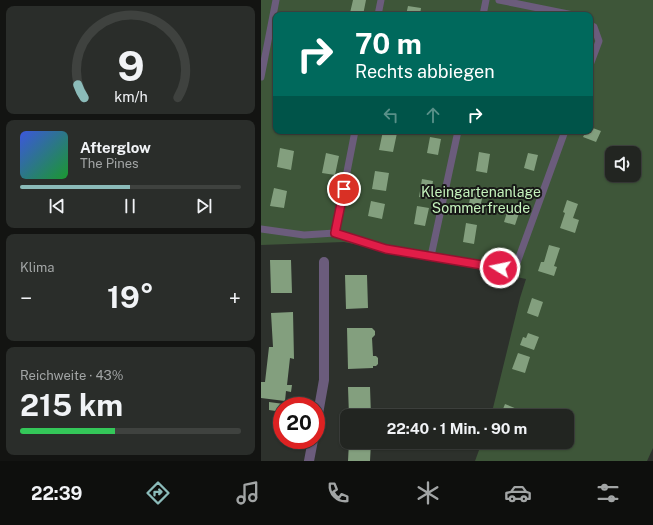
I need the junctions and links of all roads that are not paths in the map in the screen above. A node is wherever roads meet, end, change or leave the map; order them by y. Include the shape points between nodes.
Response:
1 (277, 0) edge
2 (381, 0) edge
3 (486, 0) edge
4 (499, 0) edge
5 (275, 12) edge
6 (379, 12) edge
7 (484, 12) edge
8 (558, 12) edge
9 (273, 19) edge
10 (593, 27) edge
11 (593, 57) edge
12 (261, 77) edge
13 (354, 134) edge
14 (457, 134) edge
15 (564, 134) edge
16 (261, 229) edge
17 (335, 233) junction
18 (431, 256) junction
19 (324, 262) dead end
20 (321, 397) edge
21 (311, 449) edge
22 (309, 461) edge

1 - 5 lane
2 - 6 lane
3 - 7 lane
4 - 8 lane
9 - 12 lane
10 - 11 lane via 599,41
13 - 17 lane
14 - 18 lane
15 - 18 lane via 513,271
16 - 17 lane via 304,235
17 - 18 lane via 386,249
19 - 20 street via 324,380
21 - 22 street

